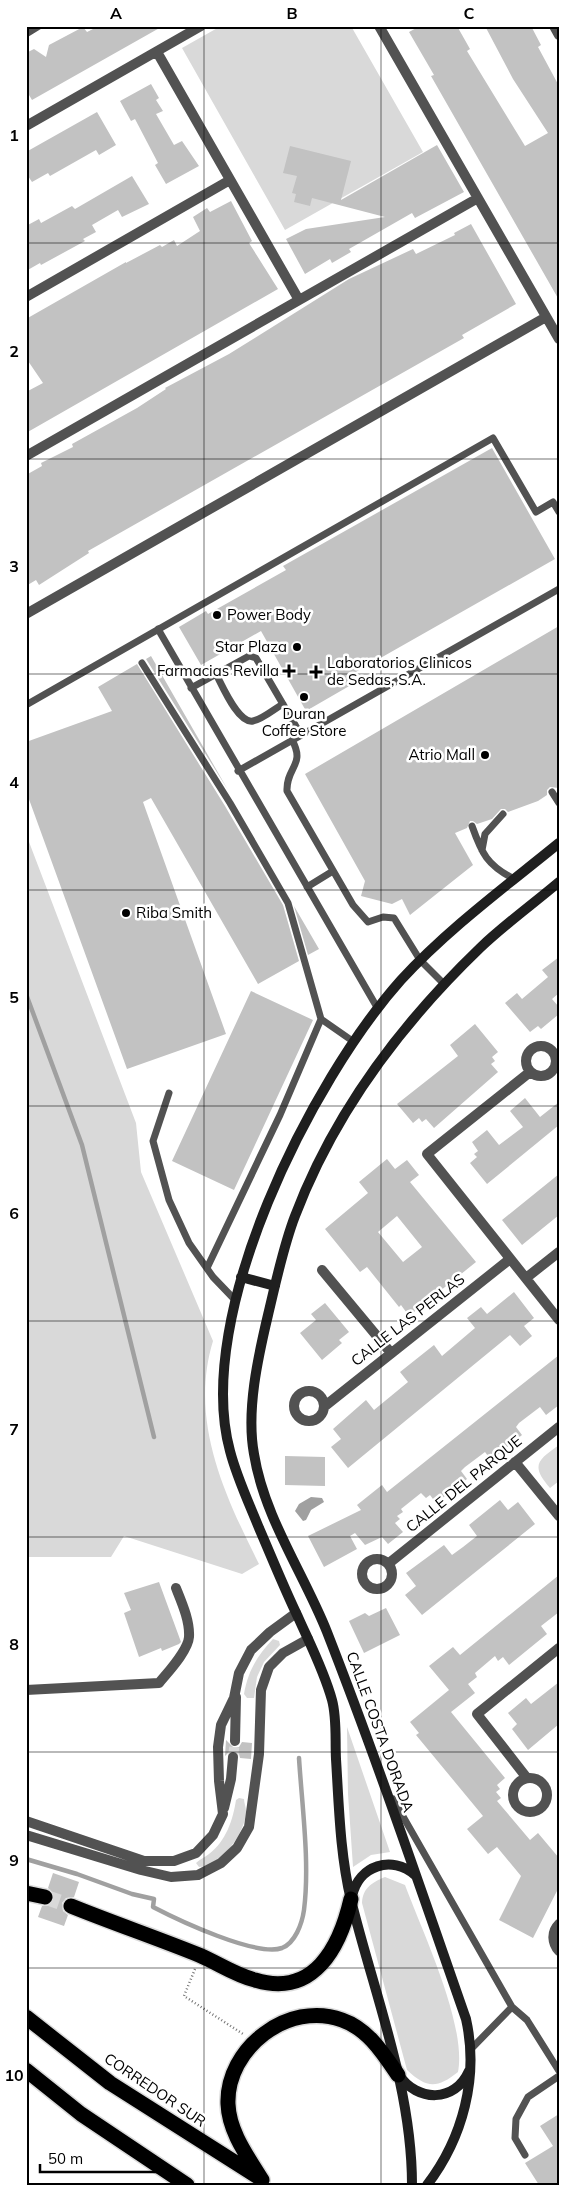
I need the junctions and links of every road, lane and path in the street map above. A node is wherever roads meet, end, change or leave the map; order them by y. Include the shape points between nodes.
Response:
1 (39, 26) edge
2 (201, 26) edge
3 (379, 26) edge
4 (554, 26) edge
5 (26, 34) edge
6 (559, 35) edge
7 (157, 52) junction
8 (26, 126) edge
9 (230, 180) junction
10 (478, 198) junction
11 (26, 297) edge
12 (299, 300) junction
13 (546, 317) junction
14 (559, 339) edge
15 (26, 456) edge
16 (559, 512) edge
17 (559, 589) edge
18 (26, 614) edge
19 (158, 628) junction
20 (142, 662) dead end
21 (216, 674) junction
22 (191, 688) junction
23 (283, 704) junction
24 (26, 705) edge
25 (301, 735) junction
26 (292, 740) junction
27 (238, 771) junction
28 (552, 792) dead end
29 (559, 803) edge
30 (502, 814) dead end
31 (472, 826) dead end
32 (559, 843) edge
33 (482, 853) junction
34 (333, 871) junction
35 (514, 880) junction
36 (559, 882) edge
37 (307, 887) junction
38 (420, 960) junction
39 (444, 984) junction
40 (378, 1010) junction
41 (322, 1019) junction
42 (354, 1042) junction
43 (530, 1072) dead end
44 (169, 1093) dead end
45 (559, 1252) edge
46 (510, 1259) junction
47 (207, 1268) junction
48 (322, 1270) dead end
49 (241, 1277) junction
50 (526, 1278) junction
51 (275, 1286) junction
52 (236, 1300) junction
53 (559, 1320) edge
54 (391, 1352) junction
55 (325, 1406) dead end
56 (559, 1427) edge
57 (515, 1462) junction
58 (559, 1516) edge
59 (388, 1564) dead end
60 (176, 1588) dead end
61 (296, 1613) junction
62 (308, 1639) junction
63 (559, 1648) edge
64 (26, 1690) edge
65 (235, 1693) junction
66 (235, 1741) tunnel mouth
67 (233, 1757) tunnel mouth
68 (527, 1778) dead end
69 (382, 1780) junction
70 (223, 1814) junction
71 (26, 1821) edge
72 (26, 1835) edge
73 (416, 1876) junction
74 (26, 1893) edge
75 (45, 1897) tunnel mouth
76 (351, 1899) junction
77 (70, 1906) tunnel mouth
78 (559, 1924) edge
79 (559, 1951) edge
80 (201, 1956) junction
81 (512, 2008) junction
82 (26, 2016) edge
83 (254, 2041) junction
84 (471, 2049) junction
85 (472, 2060) junction
86 (26, 2070) edge
87 (559, 2071) edge
88 (398, 2074) junction
89 (559, 2076) edge
90 (526, 2156) dead end
91 (266, 2182) edge
92 (187, 2185) edge
93 (412, 2185) edge
94 (427, 2185) edge

1 - 5 lane
2 - 7 street
3 - 10 street
4 - 6 street
7 - 8 street
7 - 9 street
9 - 11 street
9 - 12 street
10 - 12 street
10 - 13 street
12 - 15 street
13 - 14 street
13 - 18 street
16 - 19 lane via 553,502 536,512 493,438
17 - 25 lane
19 - 22 lane
19 - 24 lane
20 - 41 lane via 288,903
21 - 22 lane
21 - 23 lane via 234,708 248,721 254,721
21 - 23 lane via 249,656 256,658
22 - 27 lane
23 - 25 lane
25 - 26 lane
26 - 27 lane
26 - 34 lane via 298,760 289,776 287,791
27 - 37 lane
28 - 29 lane
30 - 33 lane via 485,834
31 - 33 lane
32 - 35 main road
33 - 35 lane via 491,865
34 - 37 lane
34 - 38 lane via 363,918 368,922 390,916 394,918
35 - 38 main road
36 - 39 main road, CALLE COSTA DORADA via 481,946
37 - 40 lane
38 - 39 lane
38 - 40 main road
39 - 51 main road, CALLE COSTA DORADA via 391,1046 340,1121 294,1218
40 - 42 main road
41 - 42 lane
41 - 47 lane
42 - 49 main road via 336,1067 280,1170
43 - 46 street via 427,1154
44 - 47 lane via 154,1142 169,1200 189,1243
45 - 50 street
46 - 50 street
46 - 54 street, CALLE LAS PERLAS
47 - 52 lane
48 - 54 street
49 - 51 main road
49 - 52 main road
50 - 53 street
51 - 69 main road, CALLE COSTA DORADA via 257,1361 250,1428 254,1456 262,1486 320,1615
52 - 61 main road via 223,1375 223,1412 229,1449 242,1488
54 - 55 street, CALLE LAS PERLAS
56 - 57 street, CALLE DEL PARQUE
57 - 58 street
57 - 59 street, CALLE DEL PARQUE
60 - 64 street via 190,1639 179,1659 159,1682
61 - 62 main road
61 - 65 street via 251,1650 239,1673
62 - 72 street via 283,1653 269,1667 261,1690 259,1754 249,1827 238,1848 221,1863 198,1874 171,1877
62 - 76 main road via 333,1704 342,1856
63 - 68 street via 477,1714
65 - 66 street
65 - 70 street via 221,1725 218,1747
67 - 70 street
69 - 73 main road, CALLE COSTA DORADA
69 - 81 lane
70 - 71 street via 213,1835 196,1854 174,1861 144,1861
73 - 76 main road via 396,1864 373,1867 360,1877
73 - 84 main road, CALLE COSTA DORADA via 466,2019
74 - 75 highway
76 - 80 highway via 342,1933 329,1955 316,1970 296,1980 276,1984 253,1980
76 - 88 main road
77 - 80 highway
78 - 79 street via 553,1938
80 - 83 path via 184,1996
81 - 84 lane
81 - 87 lane via 527,2020
82 - 91 highway, CORREDOR SUR via 110,2083
83 - 88 highway via 293,2020 311,2016 332,2017 353,2025 370,2038
83 - 91 highway via 233,2073 228,2105 235,2133
84 - 85 main road, CALLE COSTA DORADA
85 - 88 main road via 466,2077 445,2094 427,2096 418,2093
85 - 94 main road, CALLE COSTA DORADA via 469,2091 460,2120
86 - 92 highway via 81,2114
88 - 93 main road via 409,2134
89 - 90 lane via 528,2096 516,2119 516,2138

